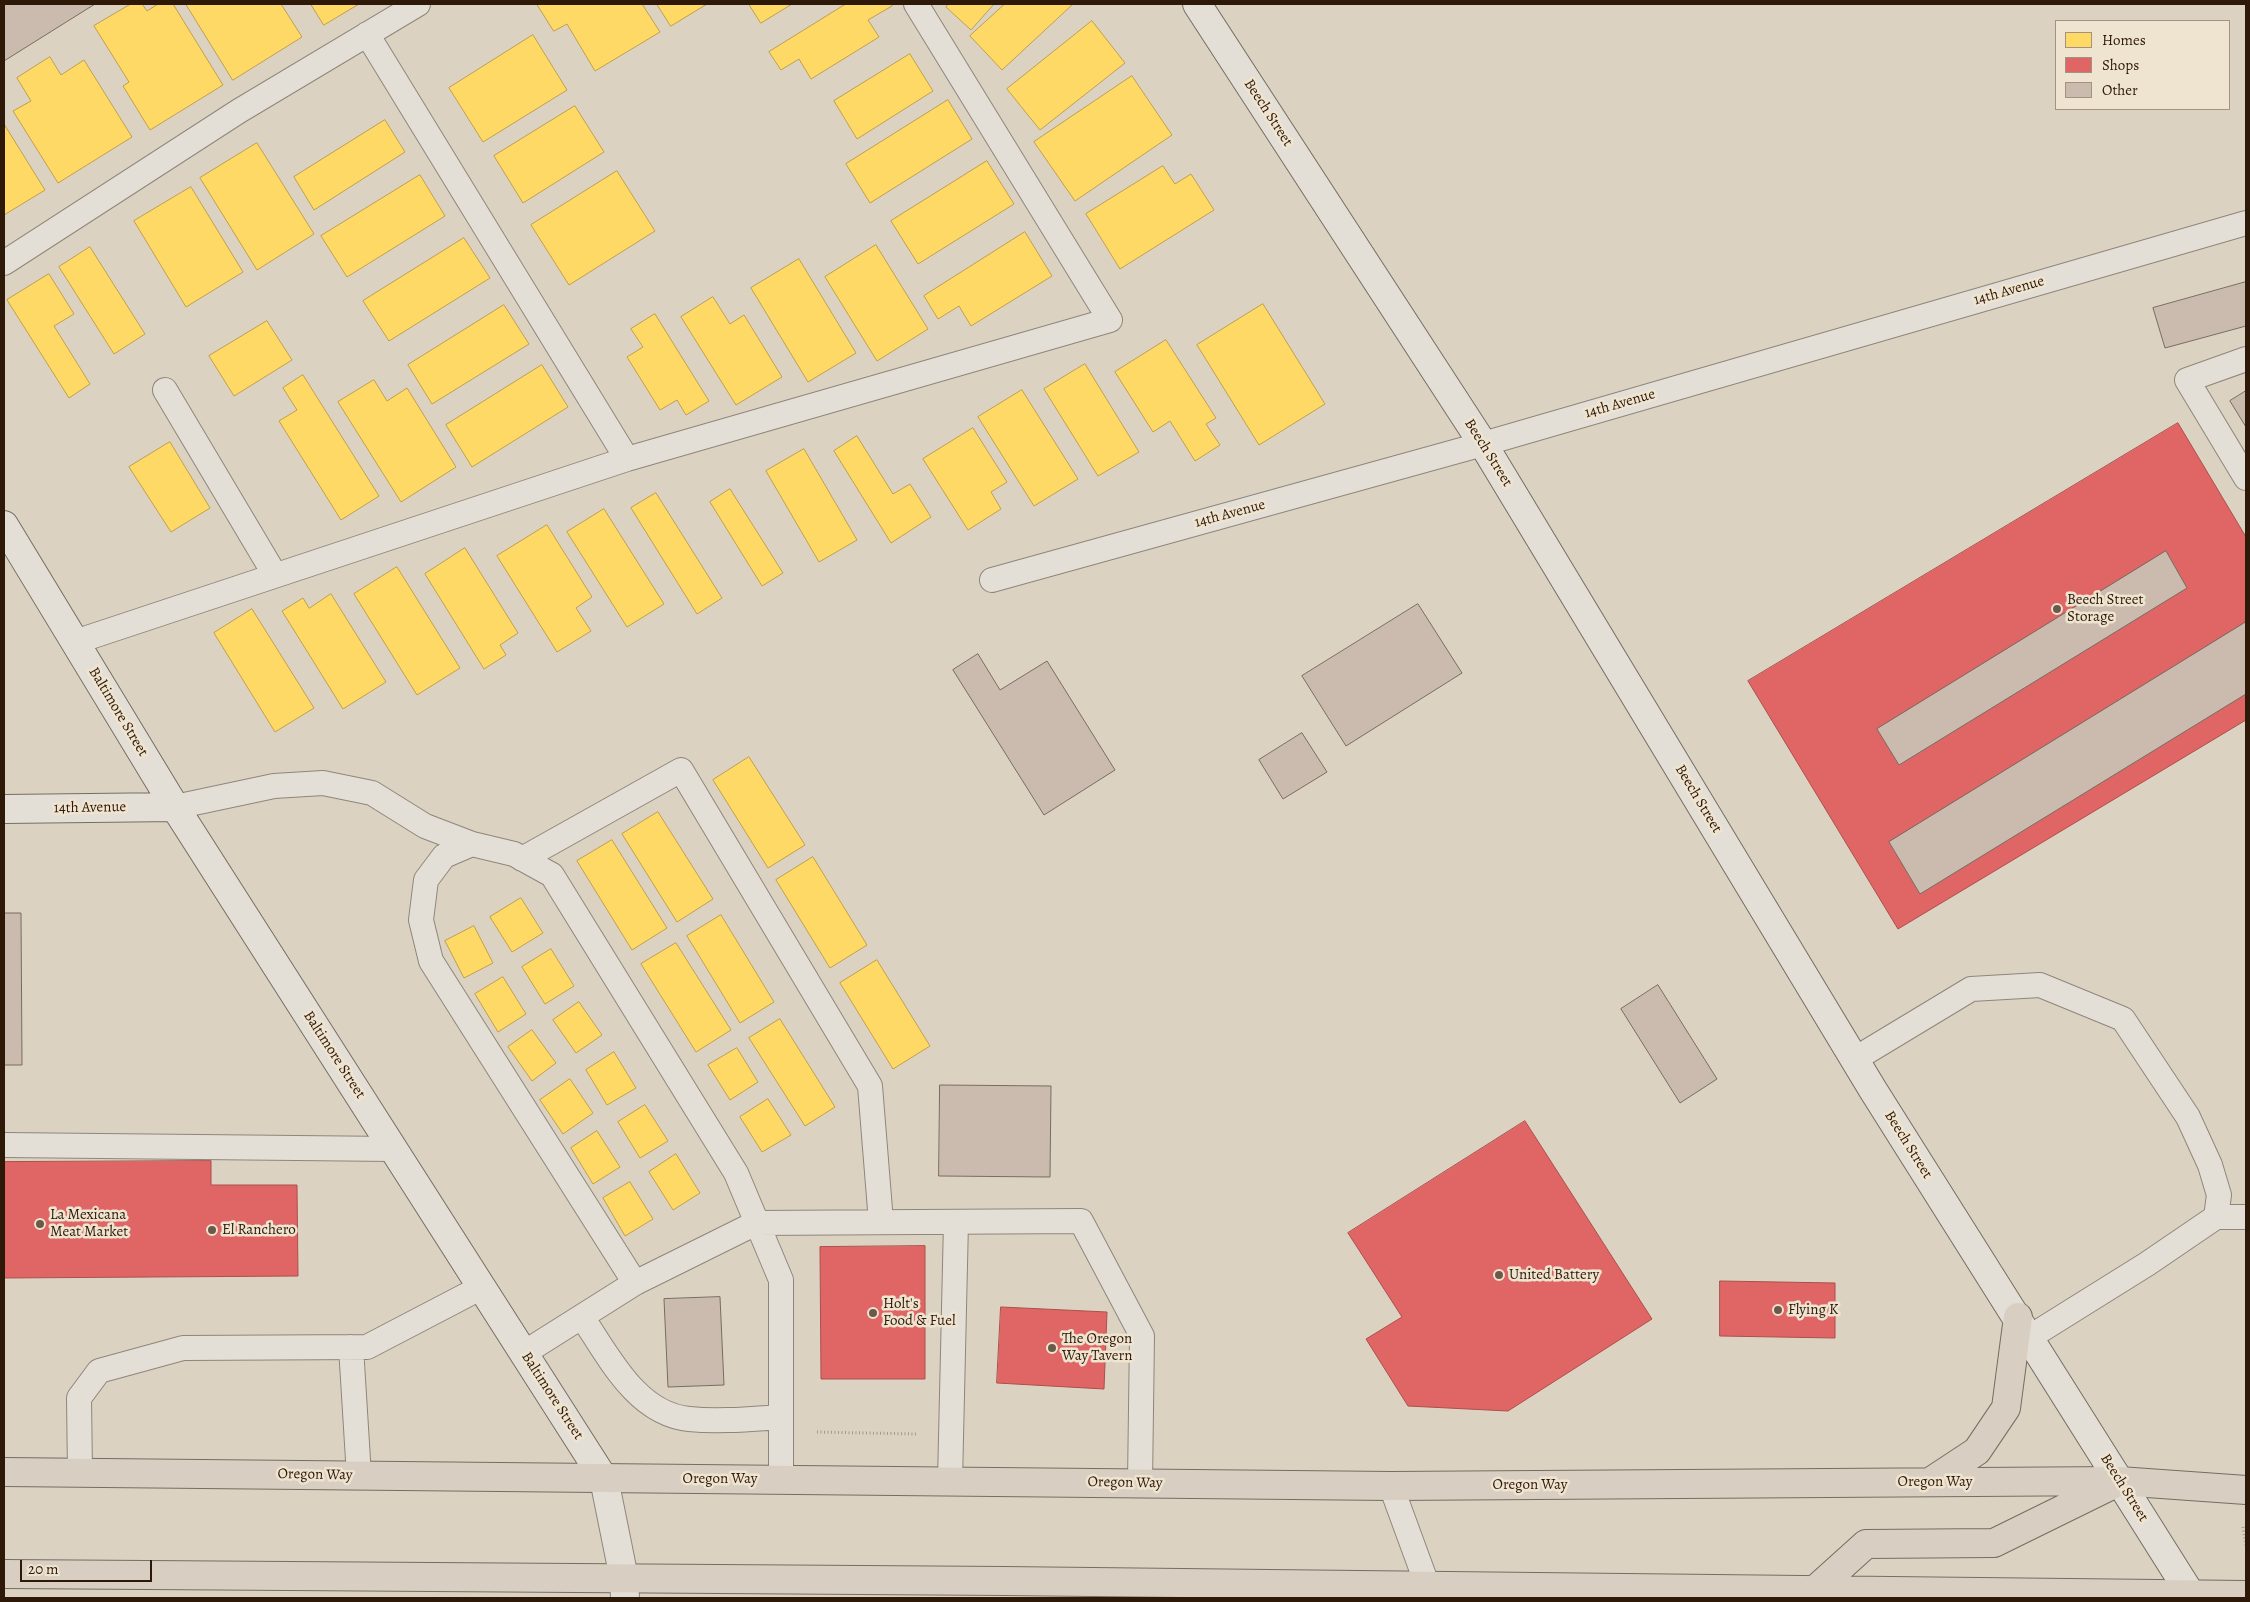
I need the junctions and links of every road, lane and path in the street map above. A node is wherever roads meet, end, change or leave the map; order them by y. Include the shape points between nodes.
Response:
1 (418, 4) edge
2 (916, 4) edge
3 (1197, 4) edge
4 (367, 34) junction
5 (2246, 223) edge
6 (4, 263) edge
7 (2246, 359) edge
8 (165, 390) dead end
9 (1483, 444) junction
10 (627, 459) junction
11 (2246, 478) edge
12 (4, 525) edge
13 (275, 575) junction
14 (992, 580) dead end
15 (74, 642) junction
16 (175, 807) junction
17 (4, 809) edge
18 (472, 844) junction
19 (522, 859) junction
20 (1855, 1059) junction
21 (4, 1144) edge
22 (394, 1149) junction
23 (2216, 1217) junction
24 (2246, 1217) edge
25 (881, 1222) junction
26 (956, 1222) junction
27 (756, 1224) junction
28 (635, 1282) junction
29 (482, 1287) junction
30 (582, 1317) junction
31 (2024, 1327) junction
32 (351, 1347) junction
33 (524, 1353) junction
34 (780, 1424) junction
35 (952, 1434) junction
36 (4, 1472) edge
37 (80, 1472) junction
38 (360, 1476) junction
39 (604, 1479) junction
40 (781, 1480) junction
41 (950, 1481) junction
42 (2119, 1481) junction
43 (1930, 1482) junction
44 (1140, 1483) junction
45 (1391, 1486) junction
46 (2246, 1490) edge
47 (2241, 1519) dead end
48 (2246, 1546) edge
49 (4, 1574) edge
50 (624, 1588) edge
51 (1004, 1590) edge
52 (1815, 1590) junction
53 (1207, 1591) edge
54 (1428, 1593) edge
55 (2246, 1595) edge
56 (2193, 1597) edge

1 - 4 lane
2 - 10 lane via 1110,320
3 - 9 street, Beech Street
4 - 6 lane via 239,111
4 - 10 lane
5 - 9 lane, 14th Avenue
7 - 11 lane via 2187,380
8 - 13 lane
9 - 14 lane, 14th Avenue
9 - 20 street, Beech Street
10 - 13 lane
12 - 15 street, Baltimore Street
13 - 15 lane
15 - 16 street, Baltimore Street
16 - 17 street, 14th Avenue
16 - 18 lane via 274,786 323,783 372,794 425,826
16 - 22 street, Baltimore Street
18 - 19 lane
18 - 28 lane via 444,856 426,880 421,920 430,961
19 - 25 lane via 682,770 870,1086
19 - 27 lane via 552,875 736,1173
20 - 23 lane via 1971,989 2040,985 2123,1019 2188,1117 2210,1165 2219,1195
20 - 31 street, Beech Street
21 - 22 lane
22 - 29 street, Baltimore Street
23 - 24 lane
23 - 31 lane via 2146,1264
25 - 26 lane
25 - 27 lane
26 - 35 lane
26 - 44 lane via 1081,1221 1142,1336
27 - 28 lane
27 - 34 lane via 781,1280
28 - 30 lane
29 - 32 lane via 367,1346
29 - 33 street, Baltimore Street
30 - 33 lane
30 - 34 lane via 639,1396 661,1411 687,1419
31 - 42 street, Beech Street
31 - 43 main road via 2006,1408 1977,1451
32 - 37 lane via 183,1348 99,1371 79,1398
32 - 38 lane
33 - 39 street, Baltimore Street
34 - 35 path
34 - 40 lane
35 - 41 lane
36 - 37 main road, Oregon Way
37 - 38 main road, Oregon Way
38 - 39 main road, Oregon Way
39 - 40 main road, Oregon Way
39 - 50 street, Baltimore Street
40 - 41 main road, Oregon Way
41 - 44 main road, Oregon Way
42 - 43 main road, Oregon Way
42 - 46 main road, Oregon Way
42 - 52 main road via 1994,1543 1866,1544
42 - 56 street, Beech Street
43 - 45 main road, Oregon Way
44 - 45 main road, Oregon Way
45 - 54 lane
47 - 48 path
49 - 50 main road
50 - 51 main road
51 - 53 main road
52 - 54 main road
52 - 56 main road
53 - 54 main road
55 - 56 main road

